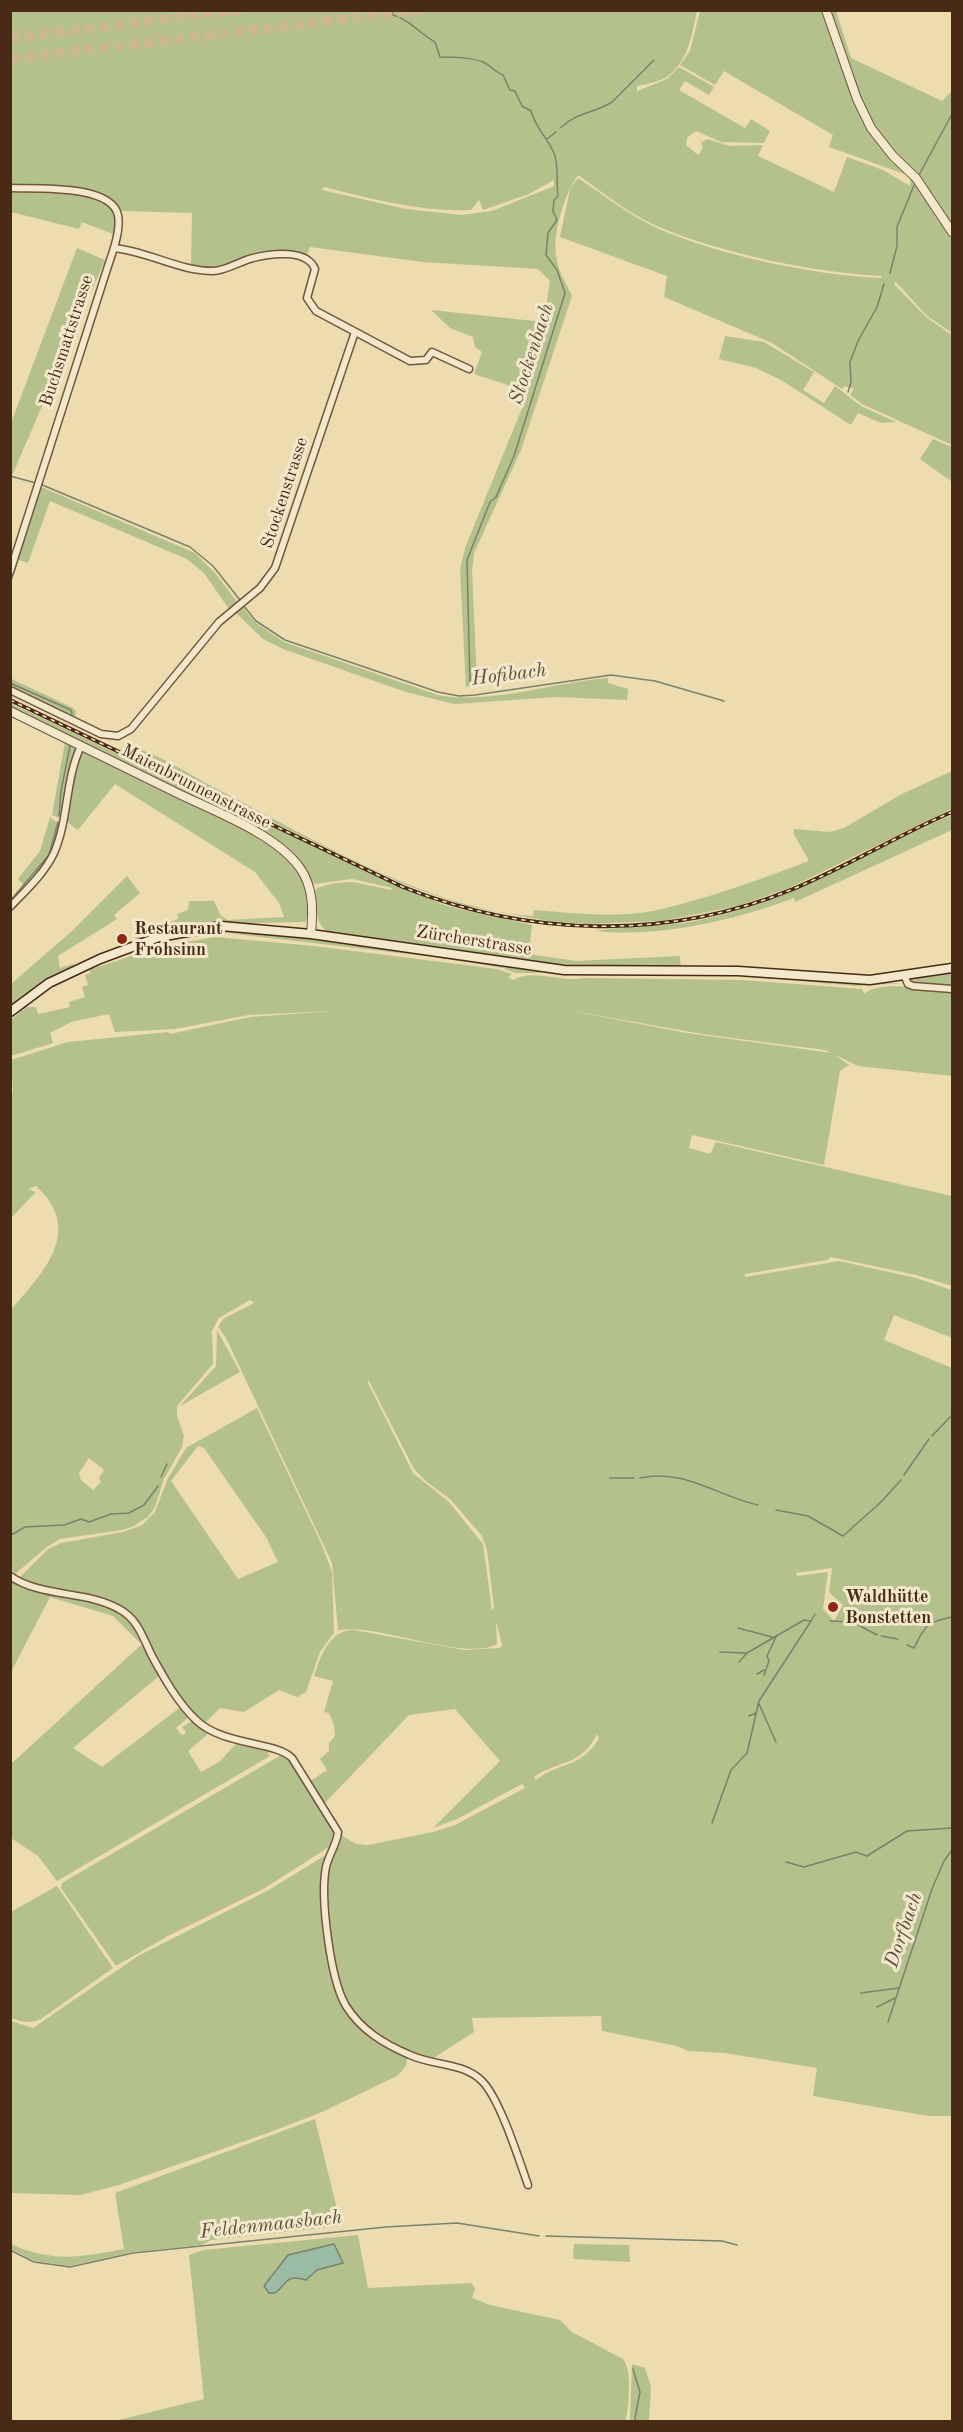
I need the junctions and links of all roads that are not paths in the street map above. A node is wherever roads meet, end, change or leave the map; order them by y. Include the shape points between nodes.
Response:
1 (826, 10) edge
2 (10, 188) edge
3 (952, 232) edge
4 (114, 248) junction
5 (355, 332) junction
6 (469, 369) dead end
7 (10, 572) edge
8 (10, 690) edge
9 (10, 711) edge
10 (81, 746) junction
11 (10, 907) edge
12 (311, 934) junction
13 (952, 968) edge
14 (905, 977) junction
15 (952, 989) edge
16 (10, 1012) edge
17 (10, 1576) edge
18 (528, 2185) dead end

1 - 3 street via 871,128 892,156 916,178
2 - 4 street, Buchsmattstrasse via 94,193 110,201 118,214
4 - 5 street via 215,271 254,257 307,257 315,269 308,292 309,305
4 - 7 street, Buchsmattstrasse
5 - 6 street via 410,361 426,360 432,352
5 - 8 street, Stockenstrasse via 275,568 260,588 219,622 129,732 121,736 101,734
9 - 10 street, Maienbrunnenstrasse
10 - 11 street via 55,850 41,873
10 - 12 street, Maienbrunnenstrasse via 233,821 291,858 310,889
12 - 14 main road, Zürcherstrasse via 564,970 738,971 850,980
12 - 16 main road, Zürcherstrasse via 238,926 159,937 59,977
13 - 14 main road, Zürcherstrasse
14 - 15 street via 913,986
17 - 18 street via 32,1587 122,1610 139,1628 162,1672 200,1724 225,1737 292,1758 338,1832 326,1866 324,1903 335,1974 346,2006 376,2038 413,2057 456,2067 480,2079 494,2099

